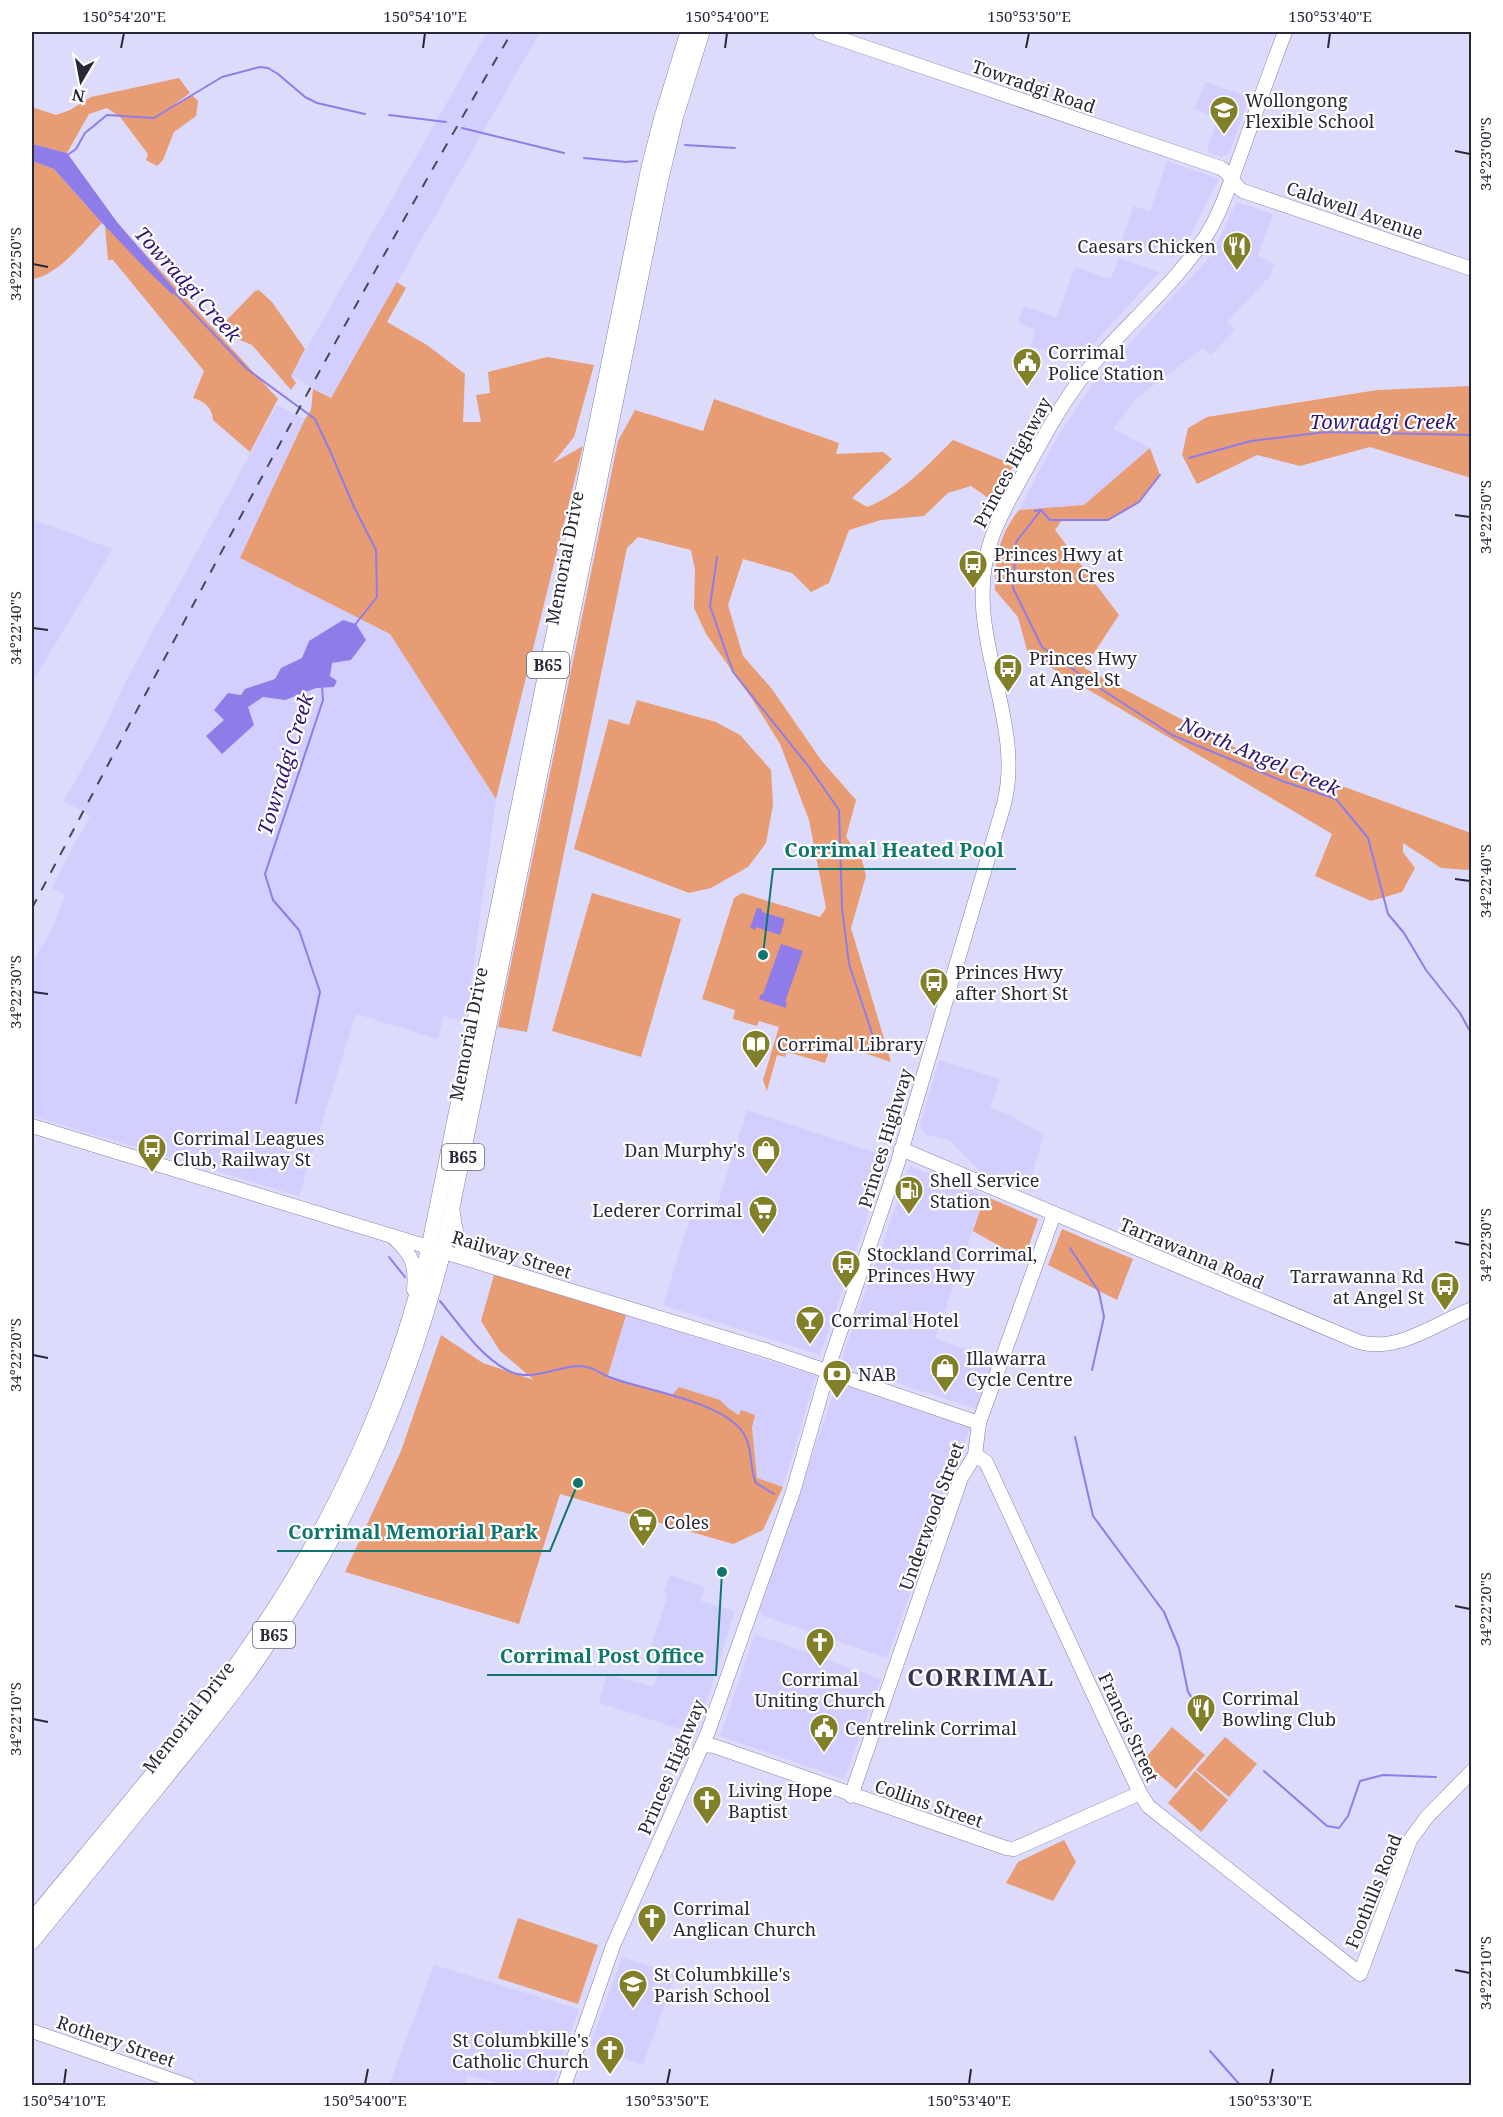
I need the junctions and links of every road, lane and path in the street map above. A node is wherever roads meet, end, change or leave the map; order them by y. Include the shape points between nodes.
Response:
1 (686, 32) edge
2 (702, 32) edge
3 (820, 32) edge
4 (1285, 32) edge
5 (1232, 180) junction
6 (1472, 269) edge
7 (32, 1126) edge
8 (901, 1149) junction
9 (453, 1205) junction
10 (1054, 1214) junction
11 (393, 1237) junction
12 (436, 1250) junction
13 (482, 1264) junction
14 (1472, 1309) edge
15 (411, 1312) junction
16 (828, 1371) junction
17 (979, 1423) junction
18 (975, 1455) junction
19 (703, 1744) junction
20 (1472, 1771) edge
21 (1140, 1793) junction
22 (851, 1796) junction
23 (32, 1920) edge
24 (32, 1942) edge
25 (1360, 1974) joint
26 (32, 2031) edge
27 (189, 2085) edge
28 (564, 2085) edge

1 - 12 main road, Memorial Drive / B65 via 656,136 640,210
2 - 9 main road, Memorial Drive / B65 via 659,187
3 - 5 main road, Towradgi Road via 1221,168
4 - 5 main road, Princes Highway
5 - 6 main road, Caldwell Avenue via 1243,191
5 - 8 main road, Princes Highway via 1196,250 1098,358 1062,404 990,540 982,573 982,610 1007,746 1007,789
7 - 11 main road, Railway Street
8 - 10 main road, Tarrawanna Road
8 - 16 main road, Princes Highway
9 - 12 main road, Memorial Drive / B65
9 - 13 main road via 460,1244
10 - 14 main road, Tarrawanna Road via 1368,1345 1398,1343
10 - 17 main road, Underwood Street
11 - 12 main road, Railway Street
11 - 15 main road via 413,1260
12 - 13 main road, Railway Street
12 - 15 main road, Memorial Drive / B65
12 - 24 main road, Memorial Drive / B65 via 415,1346 385,1427 346,1512 304,1586 230,1697
13 - 16 main road, Railway Street
15 - 23 main road, Memorial Drive / B65 via 351,1470 273,1611 206,1705
16 - 17 main road, Railway Street
16 - 19 main road, Princes Highway via 793,1492
17 - 18 main road, Underwood Street
18 - 21 main road, Francis Street via 986,1462
18 - 22 main road, Underwood Street via 961,1478
19 - 22 main road, Collins Street
19 - 28 main road, Princes Highway via 613,1946
20 - 25 main road, Foothills Road via 1410,1840
21 - 22 main road, Collins Street via 1014,1849
21 - 25 main road, Francis Street via 1148,1806
26 - 27 main road, Rothery Street

